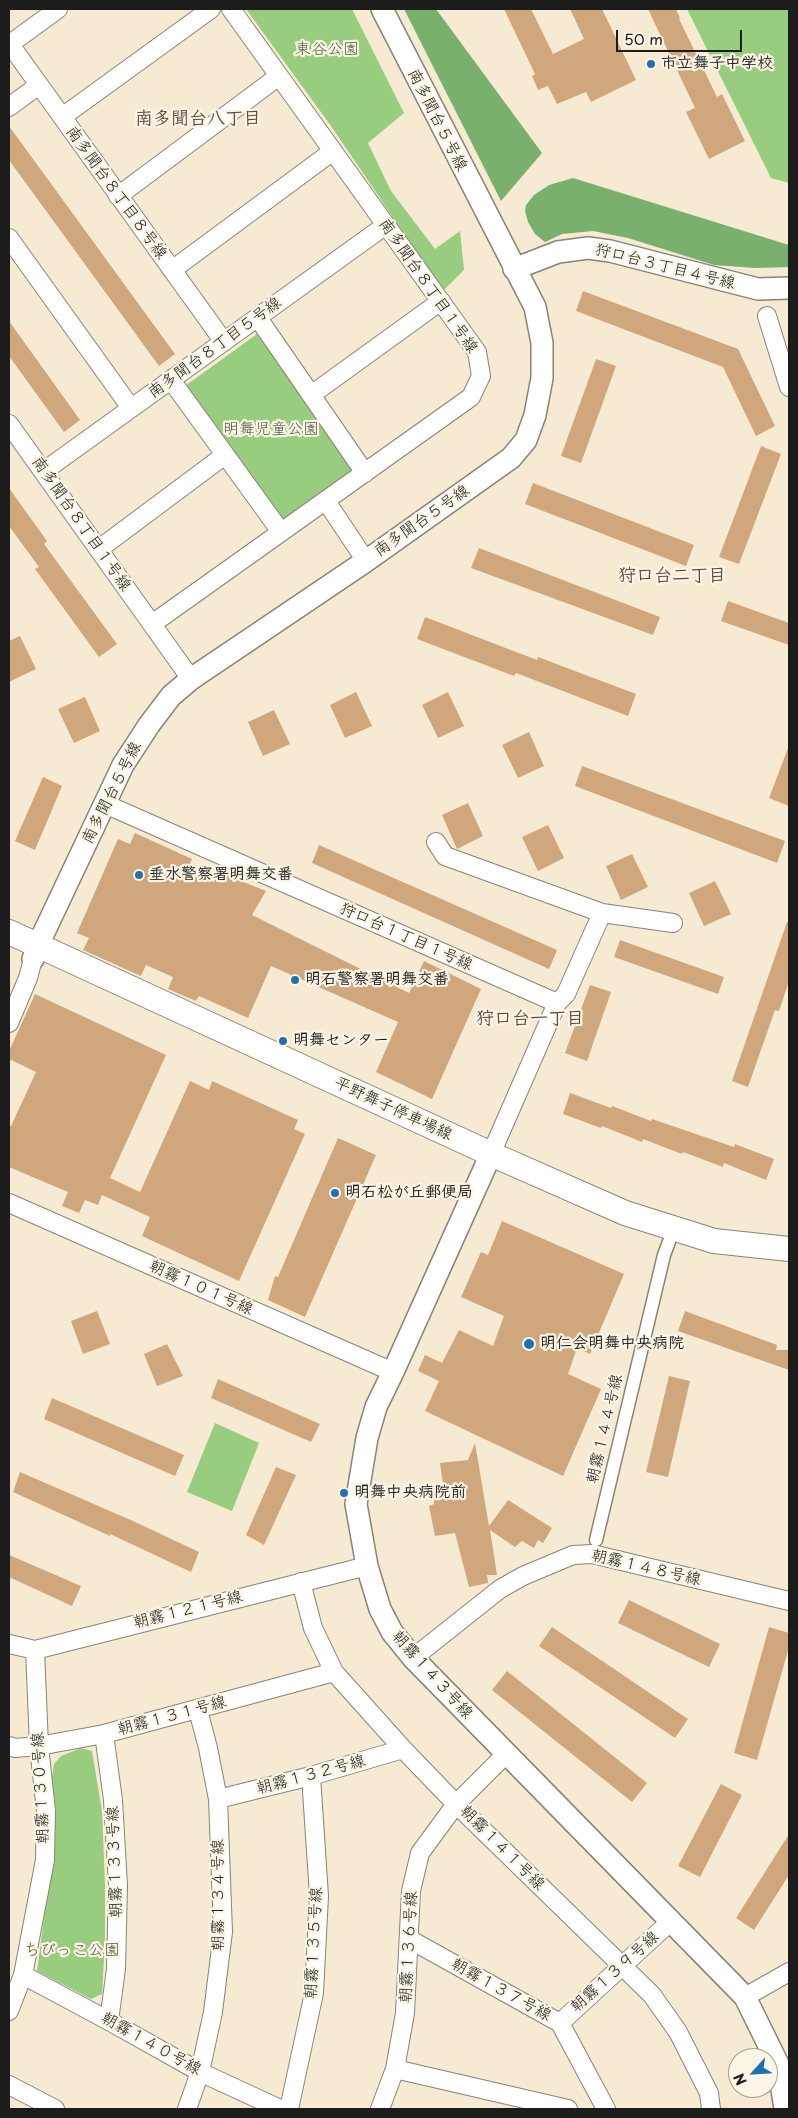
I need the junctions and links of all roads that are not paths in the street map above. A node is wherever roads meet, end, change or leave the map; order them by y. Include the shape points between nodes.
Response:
1 (58, 9) edge
2 (211, 9) edge
3 (231, 9) edge
4 (382, 9) edge
5 (9, 43) edge
6 (279, 76) junction
7 (39, 85) junction
8 (9, 107) edge
9 (62, 118) junction
10 (333, 151) junction
11 (118, 196) junction
12 (386, 225) junction
13 (9, 238) edge
14 (172, 270) junction
15 (514, 270) junction
16 (789, 288) edge
17 (441, 301) junction
18 (767, 316) dead end
19 (258, 318) junction
20 (224, 342) junction
21 (171, 380) junction
22 (789, 387) edge
23 (311, 395) junction
24 (132, 408) junction
25 (9, 424) edge
26 (226, 455) junction
27 (44, 471) junction
28 (365, 473) junction
29 (326, 501) junction
30 (281, 532) junction
31 (99, 549) junction
32 (366, 561) junction
33 (152, 624) junction
34 (191, 679) junction
35 (105, 804) junction
36 (436, 842) dead end
37 (602, 913) junction
38 (673, 923) dead end
39 (9, 932) edge
40 (9, 948) edge
41 (35, 952) junction
42 (557, 1003) junction
43 (9, 1023) edge
44 (488, 1160) junction
45 (9, 1204) edge
46 (670, 1239) junction
47 (789, 1249) edge
48 (789, 1259) edge
49 (393, 1372) junction
50 (596, 1540) dead end
51 (367, 1566) junction
52 (301, 1582) junction
53 (789, 1601) edge
54 (9, 1644) edge
55 (35, 1650) junction
56 (412, 1658) junction
57 (334, 1672) junction
58 (198, 1710) junction
59 (104, 1734) junction
60 (9, 1746) edge
61 (39, 1746) junction
62 (403, 1749) junction
63 (506, 1754) junction
64 (311, 1776) junction
65 (218, 1799) junction
66 (456, 1804) junction
67 (670, 1922) junction
68 (408, 1939) junction
69 (622, 1966) junction
70 (789, 1972) edge
71 (23, 1975) junction
72 (746, 1997) junction
73 (9, 2011) edge
74 (109, 2021) junction
75 (560, 2023) junction
76 (395, 2069) junction
77 (200, 2072) junction
78 (9, 2085) edge
79 (55, 2109) edge
80 (187, 2109) edge
81 (280, 2109) edge
82 (289, 2109) edge
83 (380, 2109) edge
84 (568, 2109) edge
85 (606, 2109) edge
86 (711, 2109) edge
87 (785, 2109) edge

1 - 5 street
2 - 9 street
3 - 6 street, 南多聞台８丁目１号線
4 - 15 street, 南多聞台５号線
5 - 7 street, 南多聞台８丁目８号線
6 - 10 street, 南多聞台８丁目１号線
6 - 11 street
7 - 8 street
7 - 9 street, 南多聞台８丁目８号線
9 - 11 street, 南多聞台８丁目８号線
10 - 12 street, 南多聞台８丁目１号線
10 - 14 street
11 - 14 street, 南多聞台８丁目８号線
12 - 17 street, 南多聞台８丁目１号線
12 - 19 street, 南多聞台８丁目５号線
13 - 24 street
14 - 20 street, 南多聞台８丁目８号線
15 - 16 street, 狩口台３丁目４号線 via 558,252 588,248 610,250 758,289
15 - 32 street, 南多聞台５号線 via 535,307 542,343 542,378 526,440 511,458
17 - 23 street
17 - 28 street, 南多聞台８丁目１号線 via 478,352 481,376 471,397
18 - 22 street
19 - 20 street, 南多聞台８丁目５号線
19 - 23 street
20 - 21 street, 南多聞台８丁目５号線
21 - 24 street, 南多聞台８丁目５号線
21 - 26 street
23 - 28 street
24 - 27 street, 南多聞台８丁目５号線
25 - 27 street, 南多聞台８丁目１号線
26 - 30 street
26 - 31 street
27 - 31 street, 南多聞台８丁目１号線
28 - 29 street, 南多聞台８丁目１号線
29 - 30 street, 南多聞台８丁目１号線
29 - 32 street
30 - 33 street, 南多聞台８丁目１号線
31 - 33 street, 南多聞台８丁目１号線
32 - 34 street, 南多聞台５号線
33 - 34 street, 南多聞台８丁目１号線
34 - 35 street, 南多聞台５号線 via 171,696 149,725
35 - 41 street, 南多聞台５号線
35 - 42 street, 狩口台１丁目１号線
36 - 37 street via 445,856
37 - 38 street
37 - 42 street via 566,994
39 - 41 main road, 平野舞子停車場線
40 - 41 main road, 平野舞子停車場線
41 - 43 street
41 - 44 main road, 平野舞子停車場線
42 - 44 street
44 - 46 main road, 平野舞子停車場線 via 530,1187
44 - 47 main road, 平野舞子停車場線 via 625,1213 714,1241
44 - 49 street, 朝霧１４３号線
45 - 49 street, 朝霧１０１号線
46 - 48 main road, 平野舞子停車場線 via 730,1254
46 - 50 street, 朝霧１４４号線
49 - 51 street, 朝霧１４３号線 via 369,1430 356,1504
51 - 52 street, 朝霧１２１号線
51 - 56 street, 朝霧１４３号線 via 380,1609 392,1632
52 - 55 street, 朝霧１２１号線
52 - 57 street, 朝霧１４１号線 via 313,1628
53 - 56 street, 朝霧１４８号線 via 592,1554 573,1555 500,1589
54 - 55 street, 朝霧１２１号線
55 - 61 street, 朝霧１３０号線
56 - 63 street, 朝霧１４３号線
57 - 58 street, 朝霧１３１号線
57 - 62 street, 朝霧１４１号線
58 - 59 street, 朝霧１３１号線
58 - 65 street, 朝霧１３４号線
59 - 61 street, 朝霧１３１号線
59 - 74 street, 朝霧１３３号線 via 113,1800 118,1885 116,1969
60 - 61 street, 朝霧１３１号線
61 - 71 street, 朝霧１３０号線 via 46,1811 45,1860
62 - 64 street, 朝霧１３２号線
62 - 66 street, 朝霧１４１号線
63 - 66 street, 朝霧１３６号線
63 - 67 street, 朝霧１４３号線
64 - 65 street, 朝霧１３２号線
64 - 82 street, 朝霧１３５号線 via 319,1896 314,1993
65 - 77 street, 朝霧１３４号線 via 222,1932 213,2012
66 - 68 street, 朝霧１３６号線 via 420,1853 411,1891
66 - 69 street, 朝霧１４１号線
67 - 69 street, 朝霧１３９号線
67 - 72 street, 朝霧１４３号線
68 - 75 street, 朝霧１３７号線
68 - 76 street, 朝霧１３６号線 via 405,2013
69 - 75 street, 朝霧１３９号線
69 - 86 street, 朝霧１４１号線 via 652,1995 678,2032 708,2093
70 - 72 street
71 - 73 street, 朝霧１３０号線
71 - 74 street, 朝霧１４０号線
72 - 87 street, 朝霧１４３号線 via 778,2064
74 - 77 street, 朝霧１４０号線
75 - 85 street, 朝霧１３７号線
76 - 83 street, 朝霧１３６号線
76 - 84 street
77 - 80 street, 朝霧１３４号線
77 - 81 street, 朝霧１４０号線
78 - 79 street

